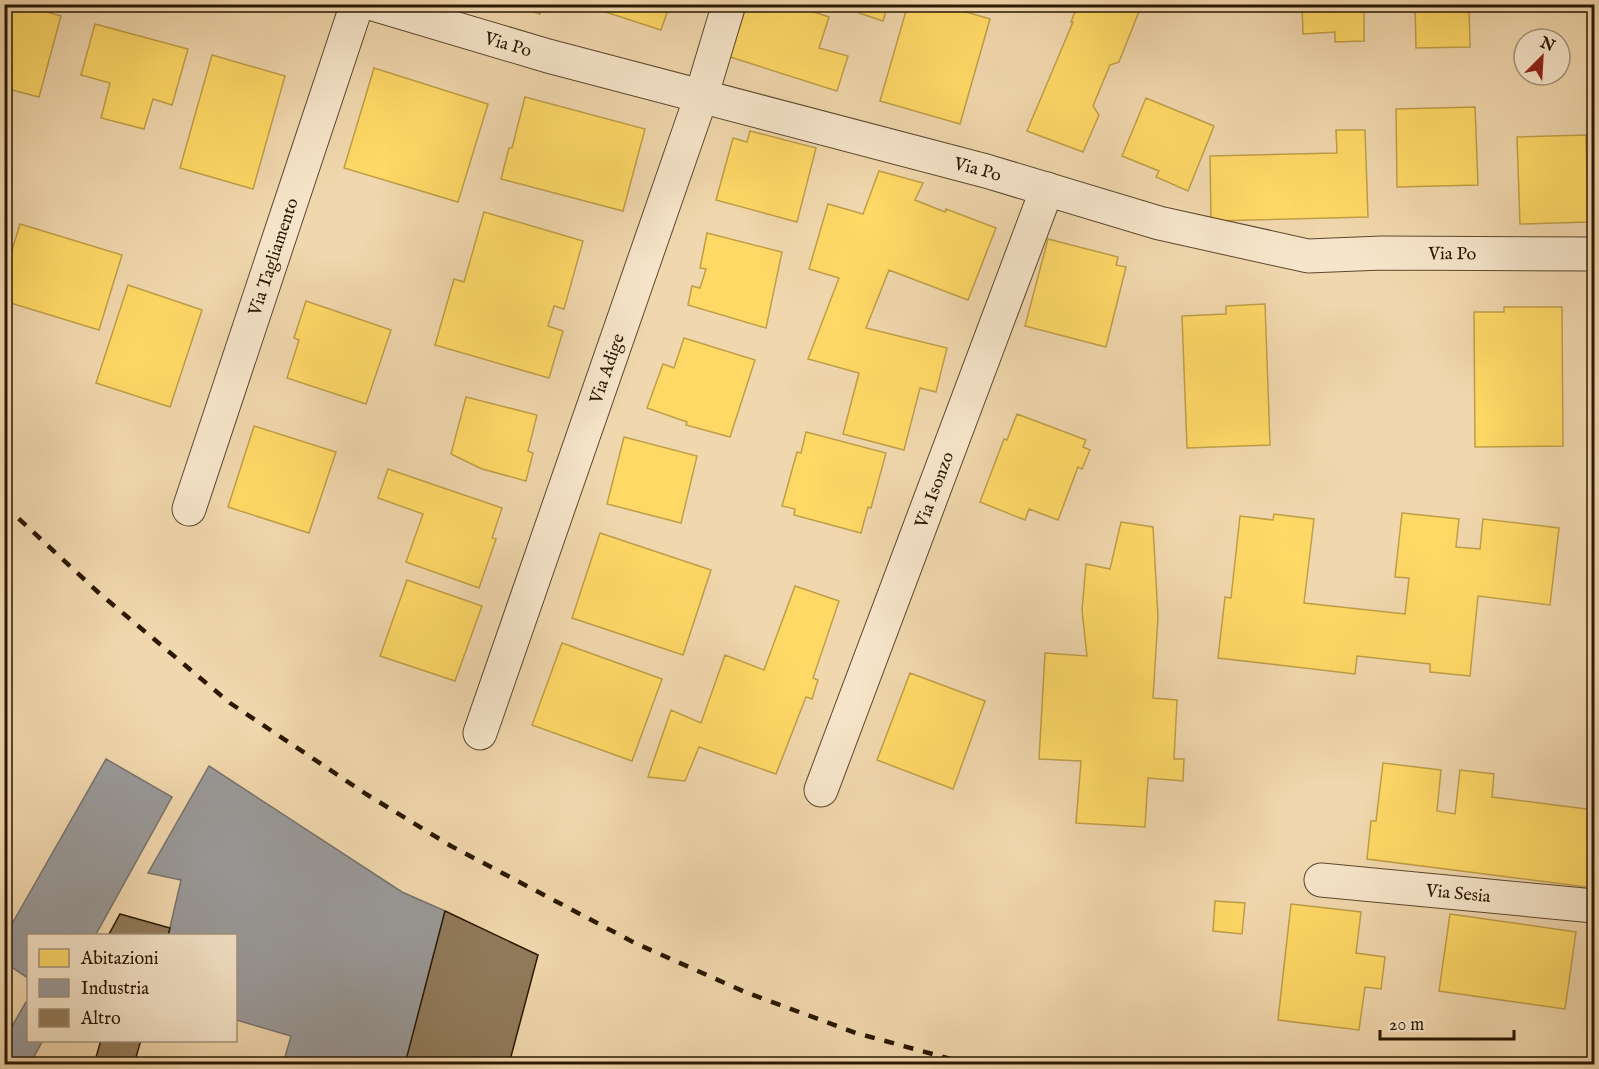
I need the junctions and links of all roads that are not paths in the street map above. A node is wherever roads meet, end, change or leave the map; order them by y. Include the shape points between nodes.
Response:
1 (357, 4) edge
2 (373, 4) edge
3 (729, 4) edge
4 (701, 97) junction
5 (1047, 189) junction
6 (1594, 254) edge
7 (189, 510) dead end
8 (480, 733) dead end
9 (821, 790) dead end
10 (1321, 880) dead end
11 (1594, 906) edge

1 - 7 street, Via Tagliamento
2 - 4 street, Via Po
3 - 4 street, Via Adige
4 - 5 street, Via Po
4 - 8 street, Via Adige
5 - 6 street, Via Po via 1159,223 1308,256
5 - 9 street, Via Isonzo
10 - 11 street, Via Sesia

